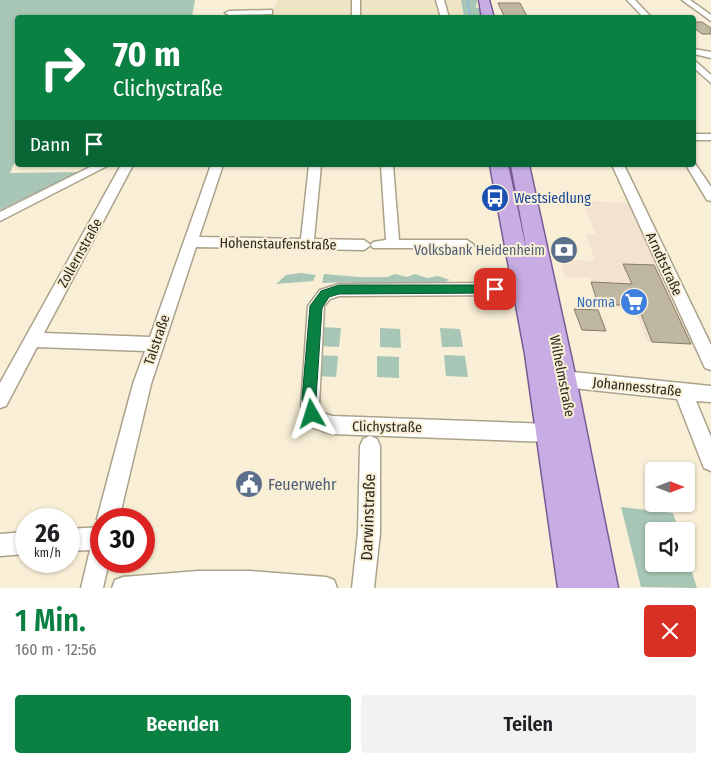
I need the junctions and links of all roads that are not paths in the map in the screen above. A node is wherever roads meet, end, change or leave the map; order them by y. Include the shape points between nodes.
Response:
1 (356, 0) edge
2 (440, 0) edge
3 (484, 0) edge
4 (631, 0) edge
5 (686, 0) edge
6 (270, 12) edge
7 (229, 13) dead end
8 (356, 15) edge
9 (444, 15) edge
10 (487, 15) edge
11 (646, 15) edge
12 (711, 19) edge
13 (696, 52) edge
14 (711, 55) edge
15 (696, 65) edge
16 (711, 80) edge
17 (696, 137) edge
18 (711, 137) edge
19 (99, 167) edge
20 (126, 167) edge
21 (216, 167) edge
22 (315, 167) edge
23 (387, 167) edge
24 (499, 167) edge
25 (520, 167) edge
26 (619, 167) edge
27 (693, 167) edge
28 (711, 197) edge
29 (0, 217) edge
30 (191, 242) junction
31 (307, 245) junction
32 (364, 245) dead end
33 (378, 245) dead end
34 (393, 245) junction
35 (467, 245) dead end
36 (525, 291) junction
37 (31, 340) junction
38 (155, 344) junction
39 (711, 363) edge
40 (563, 379) junction
41 (683, 391) junction
42 (711, 394) edge
43 (0, 400) edge
44 (550, 433) junction
45 (370, 446) dead end
46 (711, 461) edge
47 (111, 508) edge
48 (15, 544) edge
49 (0, 545) edge
50 (95, 573) edge
51 (92, 588) edge
52 (123, 588) edge
53 (326, 588) edge
54 (363, 588) edge
55 (575, 588) edge
56 (602, 588) edge

1 - 8 street
2 - 9 street
3 - 10 main road
4 - 11 street
5 - 12 street
6 - 7 street
13 - 14 street
15 - 16 street
17 - 18 street
19 - 29 street
20 - 37 street, Zollernstraße
21 - 30 street, Talstraße
22 - 31 street
23 - 34 street
24 - 36 main road
25 - 40 main road, Wilhelmstraße
26 - 39 street, Arndtstraße
27 - 28 street
30 - 31 street, Hohenstaufenstraße
30 - 38 street, Talstraße
31 - 32 street, Hohenstaufenstraße
33 - 34 street
34 - 35 street
36 - 44 main road
36 - 44 street, Clichystraße via 339,290 325,294 316,306 310,406 317,420 332,425
37 - 38 street
37 - 43 street, Zollernstraße
38 - 47 street, Talstraße via 131,423
40 - 41 street, Johannesstraße
40 - 56 main road, Wilhelmstraße
41 - 42 street, Johannesstraße
41 - 46 street
44 - 55 main road
45 - 54 street, Darwinstraße via 369,533
48 - 49 street
50 - 51 street
52 - 53 street via 190,583

